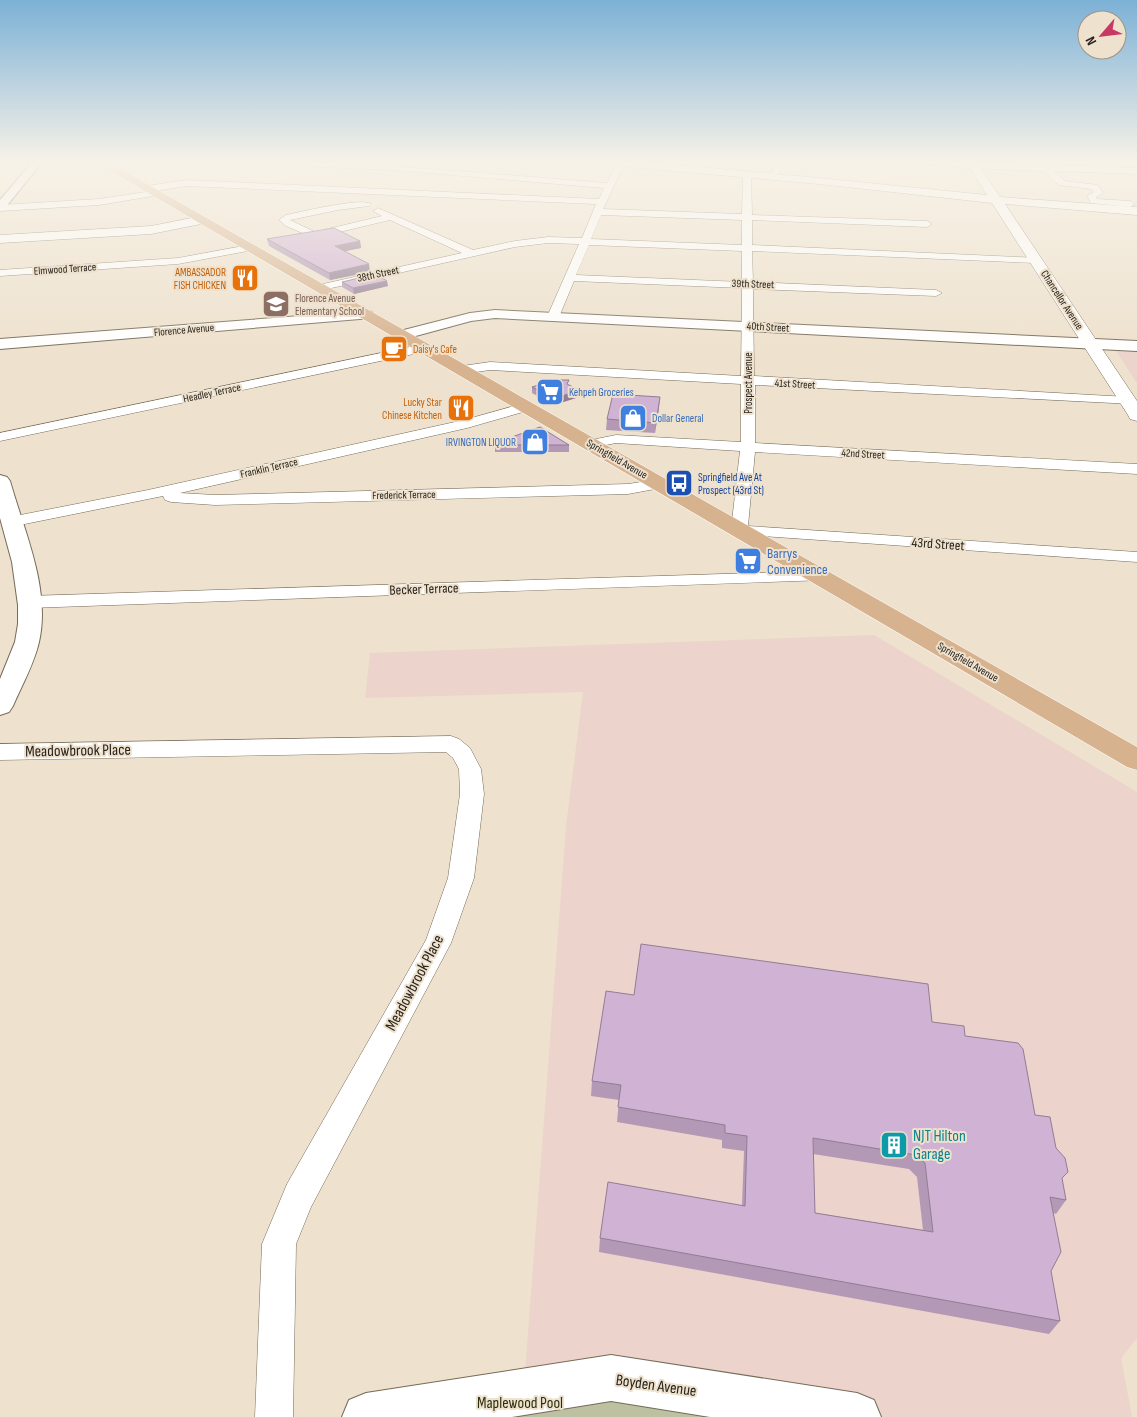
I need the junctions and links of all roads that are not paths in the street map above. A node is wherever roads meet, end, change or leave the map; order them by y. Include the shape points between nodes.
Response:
1 (171, 226) edge
2 (212, 226) edge
3 (294, 226) edge
4 (351, 226) edge
5 (411, 226) edge
6 (592, 226) edge
7 (747, 226) edge
8 (1014, 226) edge
9 (0, 239) edge
10 (585, 242) junction
11 (249, 248) junction
12 (746, 248) junction
13 (471, 253) junction
14 (1036, 260) junction
15 (0, 273) edge
16 (570, 278) junction
17 (747, 284) junction
18 (318, 288) junction
19 (936, 293) dead end
20 (367, 315) junction
21 (553, 317) junction
22 (748, 326) junction
23 (401, 335) junction
24 (0, 344) edge
25 (1091, 344) junction
26 (1137, 346) edge
27 (424, 348) junction
28 (462, 370) junction
29 (748, 382) junction
30 (525, 407) junction
31 (1132, 408) edge
32 (0, 437) edge
33 (591, 444) junction
34 (748, 448) junction
35 (1137, 469) edge
36 (0, 481) edge
37 (660, 484) junction
38 (148, 495) junction
39 (6, 517) edge
40 (740, 530) junction
41 (1137, 558) edge
42 (819, 576) junction
43 (29, 602) junction
44 (0, 706) edge
45 (0, 752) edge
46 (1137, 760) edge
47 (274, 1417) edge
48 (366, 1417) edge
49 (857, 1417) edge

1 - 9 main road
2 - 11 main road, Springfield Avenue
3 - 4 street via 314,235
5 - 13 street
6 - 10 street
7 - 12 street, Prospect Avenue
8 - 14 main road, Chancellor Avenue
10 - 12 street, 38th Street
10 - 13 street, 38th Street via 535,241
10 - 16 street
11 - 15 street, Elmwood Terrace via 184,261
11 - 18 main road, Springfield Avenue
12 - 14 street, 38th Street
12 - 17 street, Prospect Avenue
13 - 18 street, 38th Street
14 - 25 main road, Chancellor Avenue
16 - 17 street, 39th Street
16 - 21 street
17 - 19 street, 39th Street
17 - 22 street, Prospect Avenue
18 - 20 main road, Springfield Avenue
20 - 23 main road, Springfield Avenue
20 - 24 street, Florence Avenue
21 - 22 street, 40th Street
21 - 23 street, 40th Street via 484,315
22 - 25 street, 40th Street
22 - 29 street, Prospect Avenue
23 - 27 main road, Springfield Avenue
25 - 26 street, 40th Street
25 - 31 main road, Chancellor Avenue
27 - 28 main road, Springfield Avenue
27 - 32 street, Headley Terrace
28 - 29 street, 41st Street via 490,366
28 - 30 main road, Springfield Avenue
29 - 31 street, 41st Street
29 - 34 street, Prospect Avenue
30 - 33 main road, Springfield Avenue
30 - 38 street, Franklin Terrace via 467,424
33 - 34 street, 42nd Street via 616,439
33 - 37 main road, Springfield Avenue
34 - 35 street, 42nd Street
34 - 40 street, Prospect Avenue
36 - 39 street
37 - 38 street, Frederick Terrace via 628,490 215,500
37 - 40 main road, Springfield Avenue
38 - 39 street, Franklin Terrace
39 - 43 street via 27,582
40 - 41 street, 43rd Street
40 - 42 main road, Springfield Avenue
42 - 43 street, Becker Terrace
42 - 46 main road, Springfield Avenue
43 - 44 street via 27,642
45 - 47 street, Meadowbrook Place via 451,744 462,753 470,768 472,794 461,878 438,943 299,1196 279,1244
48 - 49 street, Boyden Avenue via 611,1378

